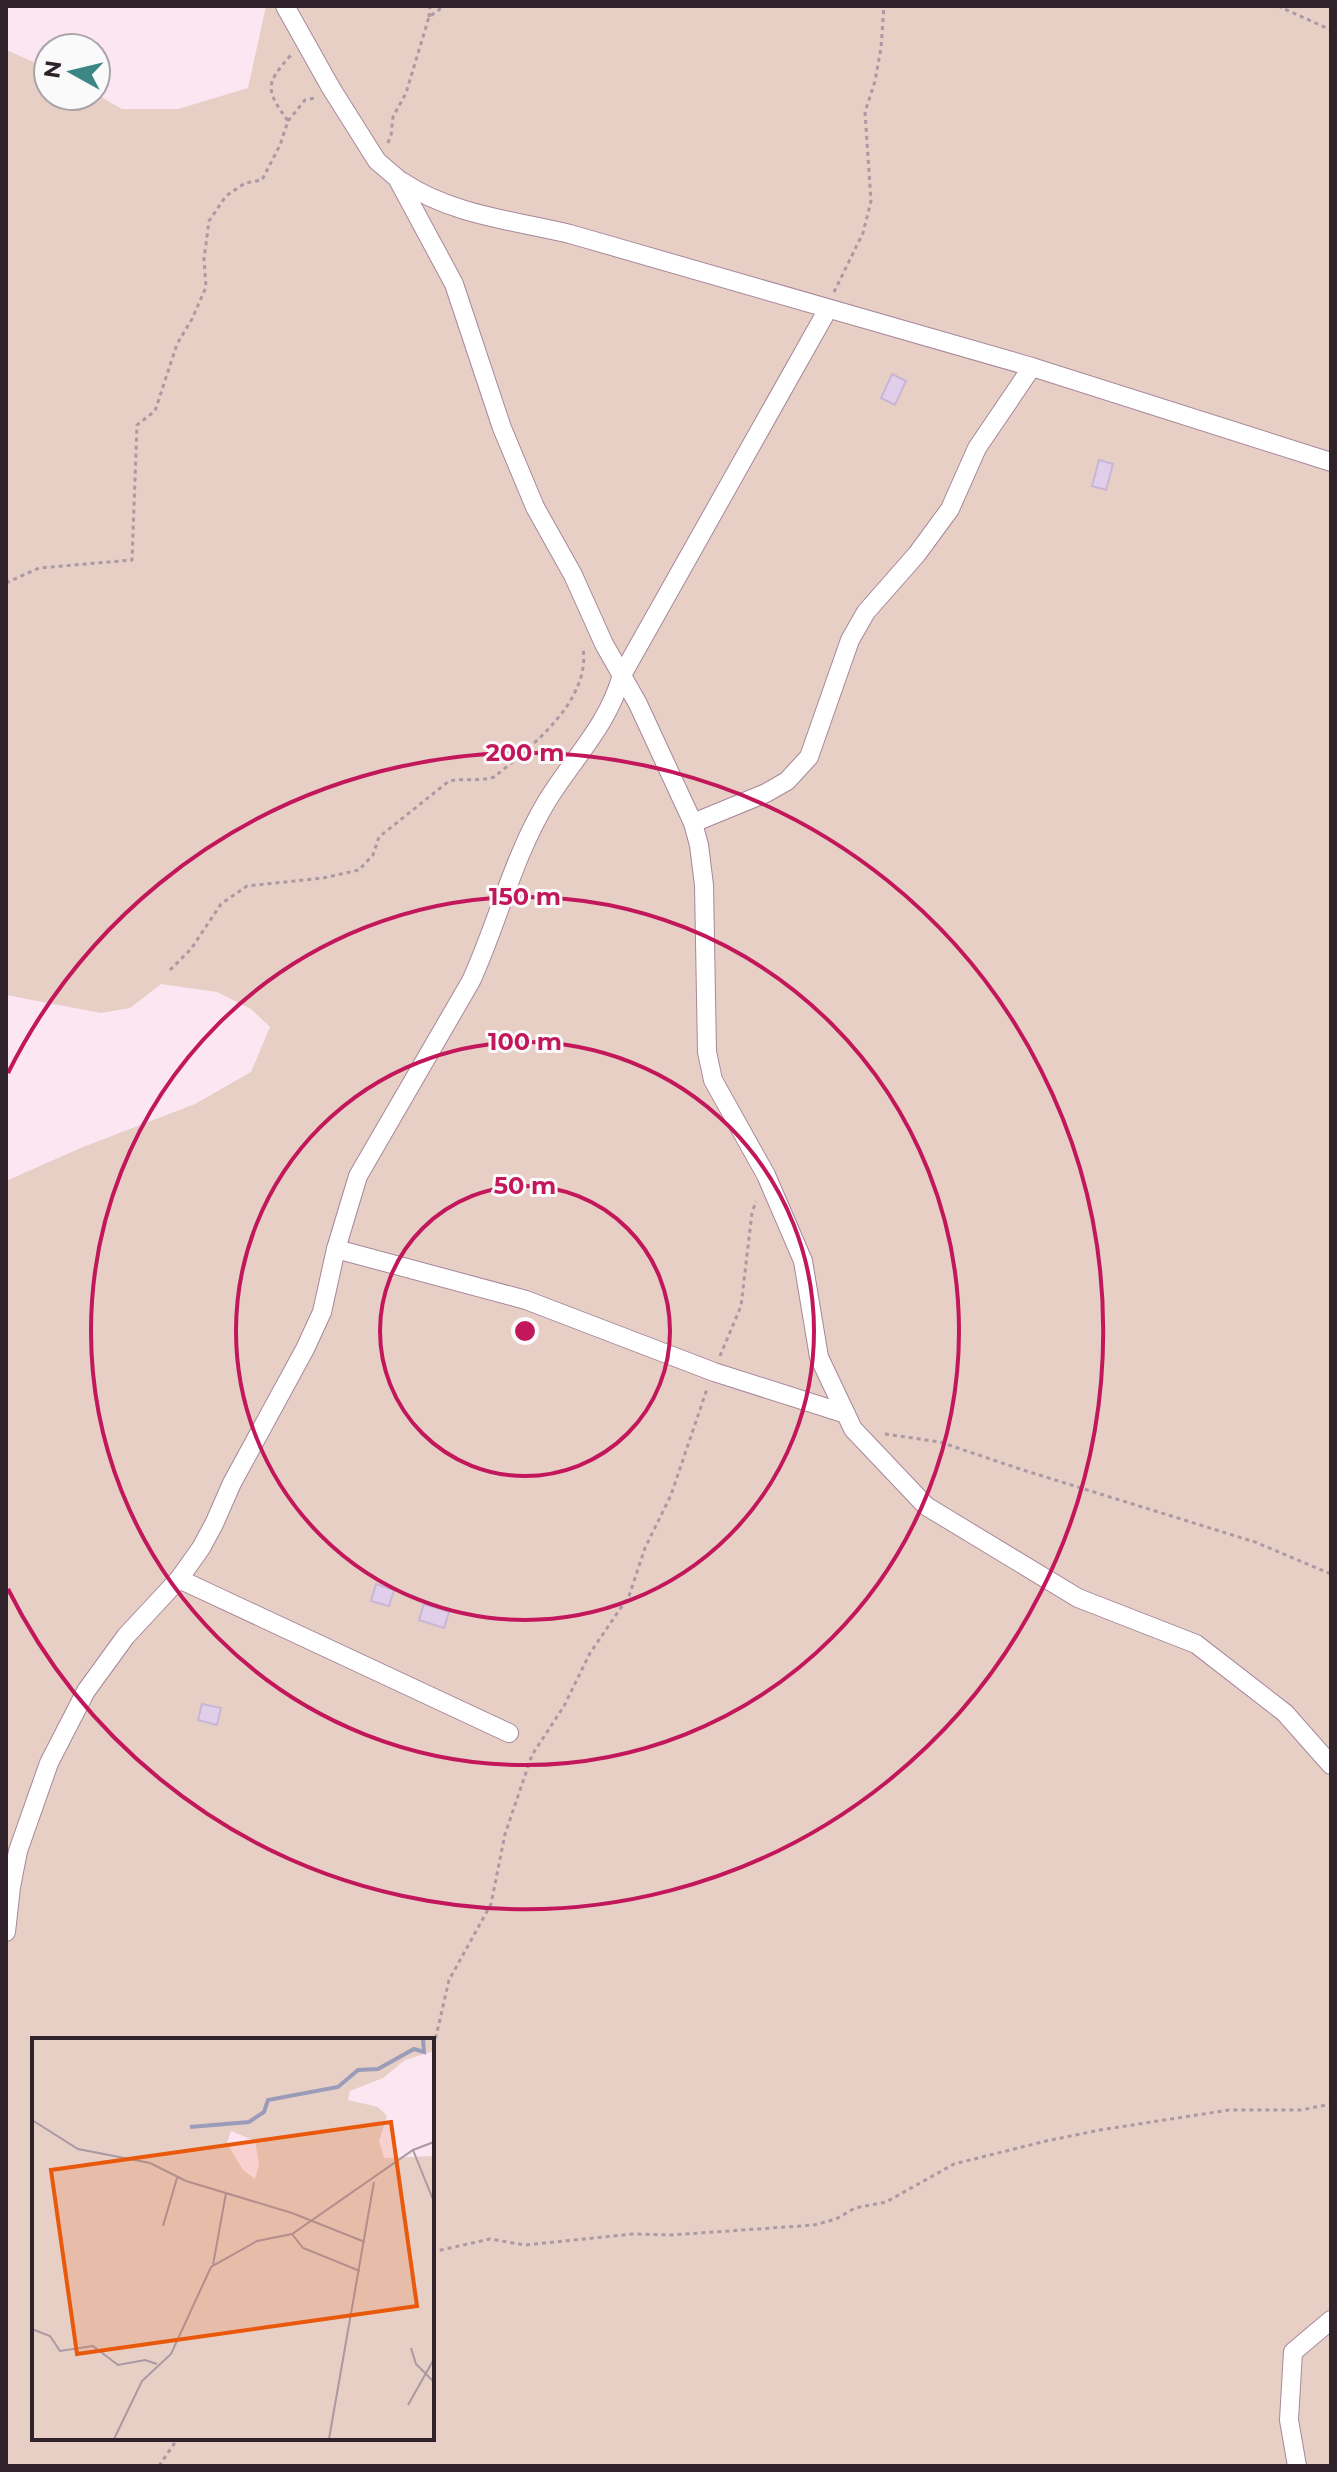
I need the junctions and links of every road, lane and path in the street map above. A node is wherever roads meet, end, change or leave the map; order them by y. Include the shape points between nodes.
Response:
1 (285, 6) edge
2 (430, 6) edge
3 (444, 6) edge
4 (884, 6) edge
5 (1278, 6) edge
6 (429, 17) junction
7 (1331, 30) edge
8 (304, 41) junction
9 (333, 92) junction
10 (288, 121) junction
11 (377, 161) junction
12 (397, 178) junction
13 (828, 309) junction
14 (1032, 367) junction
15 (1331, 462) edge
16 (6, 583) edge
17 (583, 648) dead end
18 (622, 675) junction
19 (693, 823) junction
20 (170, 970) dead end
21 (766, 1175) junction
22 (336, 1249) junction
23 (714, 1372) junction
24 (850, 1422) junction
25 (1331, 1574) edge
26 (179, 1579) junction
27 (509, 1733) dead end
28 (1331, 1765) edge
29 (6, 1932) edge
30 (434, 2045) edge
31 (1331, 2104) edge
32 (434, 2252) edge
33 (1331, 2320) edge
34 (177, 2440) edge
35 (159, 2466) edge
36 (1297, 2466) edge

1 - 8 street
2 - 6 path
3 - 6 path
4 - 13 path via 881,48 865,112 871,201 863,233
5 - 7 path
6 - 11 path via 391,135
8 - 9 street
8 - 10 path via 274,73 271,87 272,98
9 - 10 path via 305,100
9 - 11 street
10 - 16 path via 262,180 245,183 226,196 209,221 206,287 177,344 155,411 137,425 132,560 39,568
11 - 12 street
12 - 13 street via 449,207 570,234
12 - 18 street via 454,284 502,428 535,507
13 - 14 street
13 - 18 street
14 - 15 street
14 - 19 street via 977,448 950,509 866,612 850,640 809,757 787,781 766,793
17 - 20 path via 585,663 565,707 549,729 494,777 449,781 379,837 373,855 359,870 247,886 221,904
18 - 19 street
18 - 22 street via 603,722 547,800 517,861 471,981 358,1176
19 - 21 street via 704,885 707,1052 713,1080
21 - 23 path via 752,1213 741,1306
21 - 24 street via 803,1261 819,1357
22 - 23 street via 526,1300
22 - 26 street via 322,1312 305,1349 208,1536
23 - 24 street
23 - 30 path via 629,1596 532,1755 505,1834 491,1904 449,1980
24 - 25 path via 940,1442 1255,1542
24 - 28 street via 926,1506 1078,1598 1196,1644 1285,1713
26 - 27 street
26 - 29 street via 126,1636 86,1691 49,1763 18,1851
31 - 32 path via 1301,2110 1229,2110 1046,2141 954,2164 886,2202 814,2225 525,2245 490,2239
33 - 36 street via 1293,2352 1289,2420
34 - 35 path

